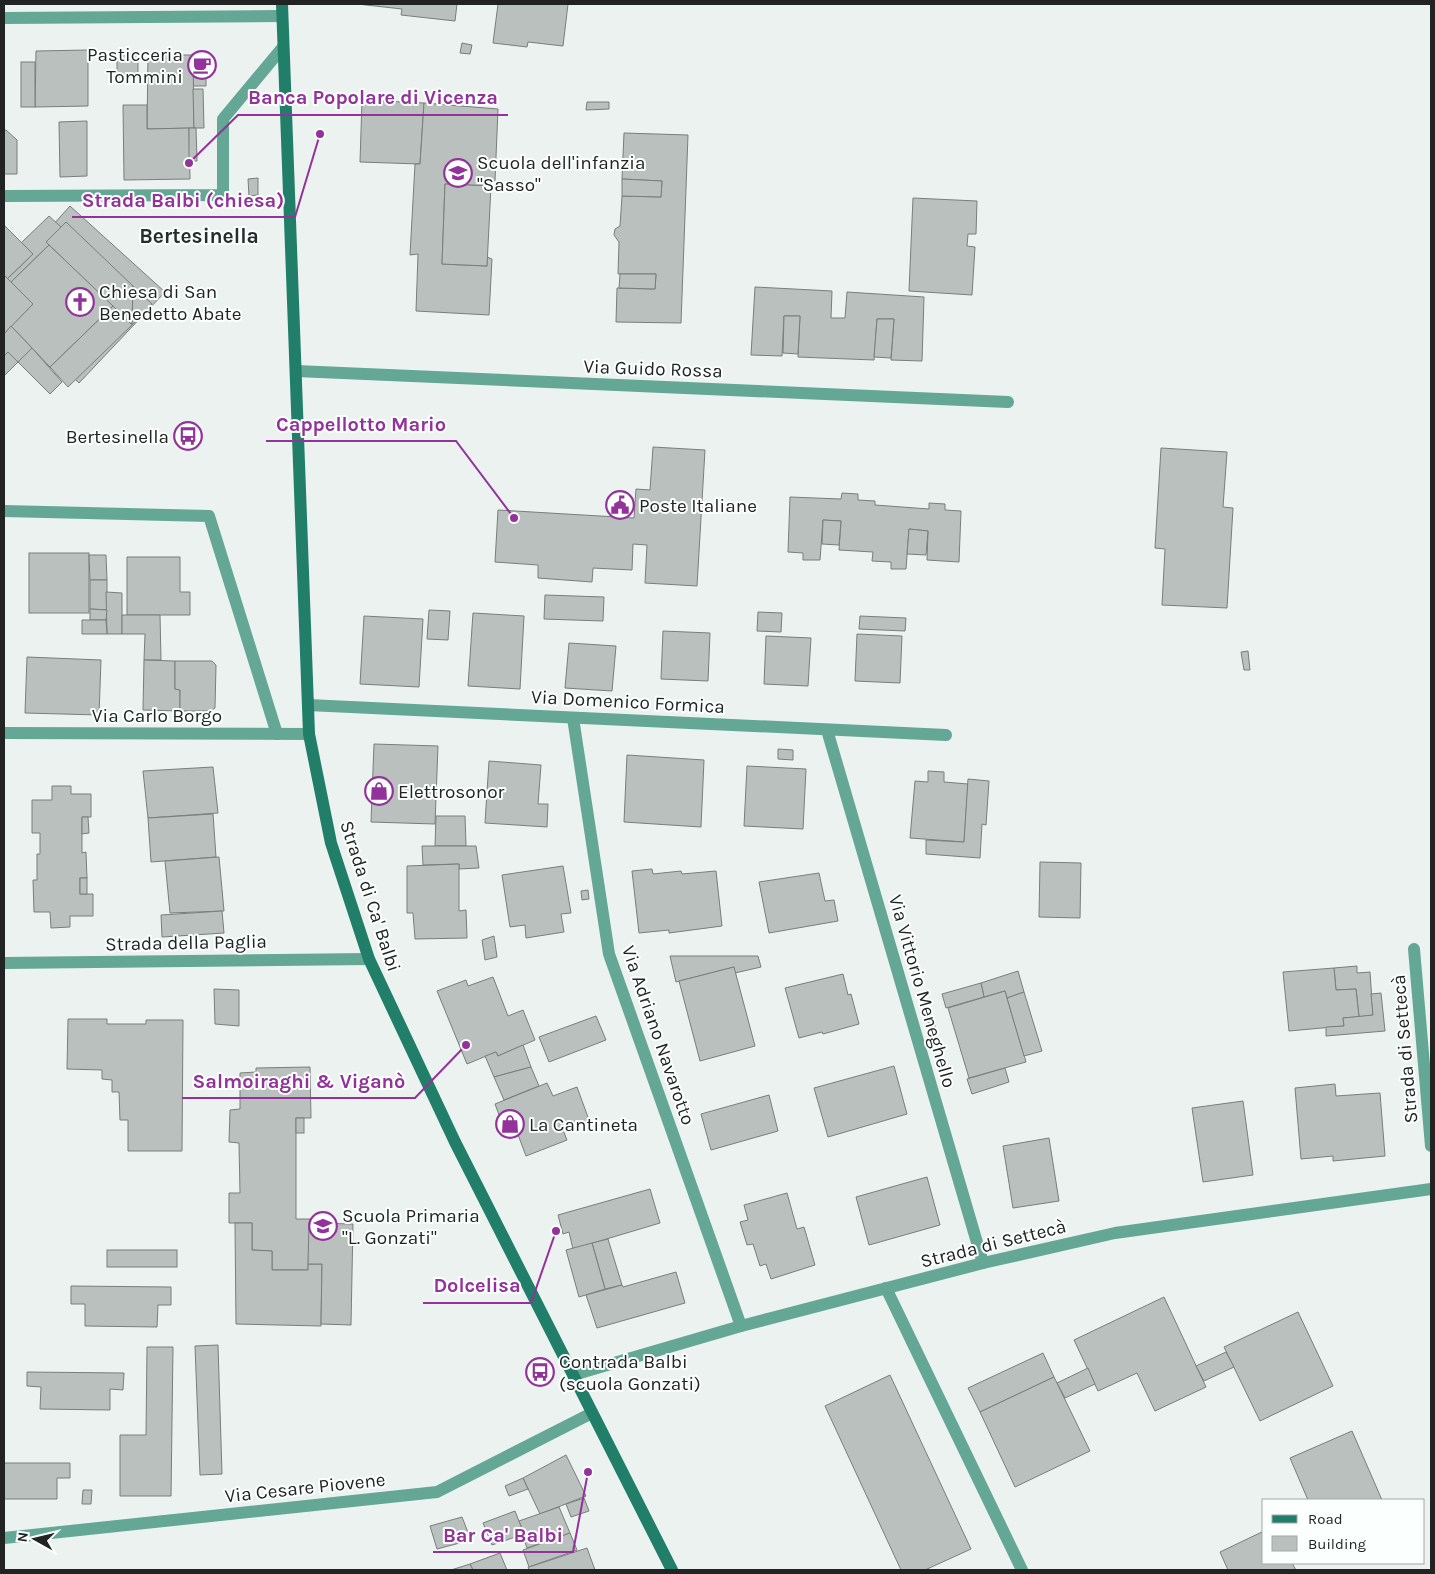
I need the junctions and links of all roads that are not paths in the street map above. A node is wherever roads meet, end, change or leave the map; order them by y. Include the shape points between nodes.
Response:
1 (282, 10) edge
2 (4, 18) edge
3 (283, 47) junction
4 (4, 196) edge
5 (296, 371) junction
6 (1008, 402) dead end
7 (4, 511) edge
8 (308, 705) junction
9 (573, 718) junction
10 (827, 730) junction
11 (4, 733) edge
12 (277, 734) junction
13 (309, 734) junction
14 (946, 735) dead end
15 (1414, 949) dead end
16 (369, 958) junction
17 (4, 963) edge
18 (1431, 1146) edge
19 (1431, 1189) edge
20 (983, 1263) junction
21 (886, 1288) junction
22 (741, 1326) junction
23 (573, 1374) junction
24 (592, 1413) junction
25 (4, 1538) edge
26 (672, 1570) edge
27 (1022, 1570) edge

1 - 2 street
1 - 3 main road, Strada di Ca' Balbi
3 - 4 street via 223,119 223,195
3 - 5 main road, Strada di Ca' Balbi
5 - 6 street, Via Guido Rossa
5 - 8 main road, Strada di Ca' Balbi
7 - 12 street via 208,516
8 - 9 street, Via Domenico Formica
8 - 13 main road, Strada di Ca' Balbi
9 - 10 street, Via Domenico Formica
9 - 22 street, Via Adriano Navarotto via 608,954
10 - 14 street, Via Domenico Formica
10 - 20 street, Via Vittorio Meneghello
11 - 12 street, Via Carlo Borgo
12 - 13 street, Via Carlo Borgo
13 - 16 main road, Strada di Ca' Balbi via 331,843
15 - 18 street, Strada di Settecà
16 - 17 street, Strada della Paglia
16 - 23 main road, Strada di Ca' Balbi via 455,1142
19 - 20 street, Strada di Settecà via 1115,1233
20 - 21 street, Strada di Settecà
21 - 22 street, Strada di Settecà
21 - 27 street
22 - 23 street, Strada di Settecà
23 - 24 main road, Strada di Ca' Balbi
24 - 25 street, Via Cesare Piovene via 438,1492
24 - 26 main road, Strada di Ca' Balbi

